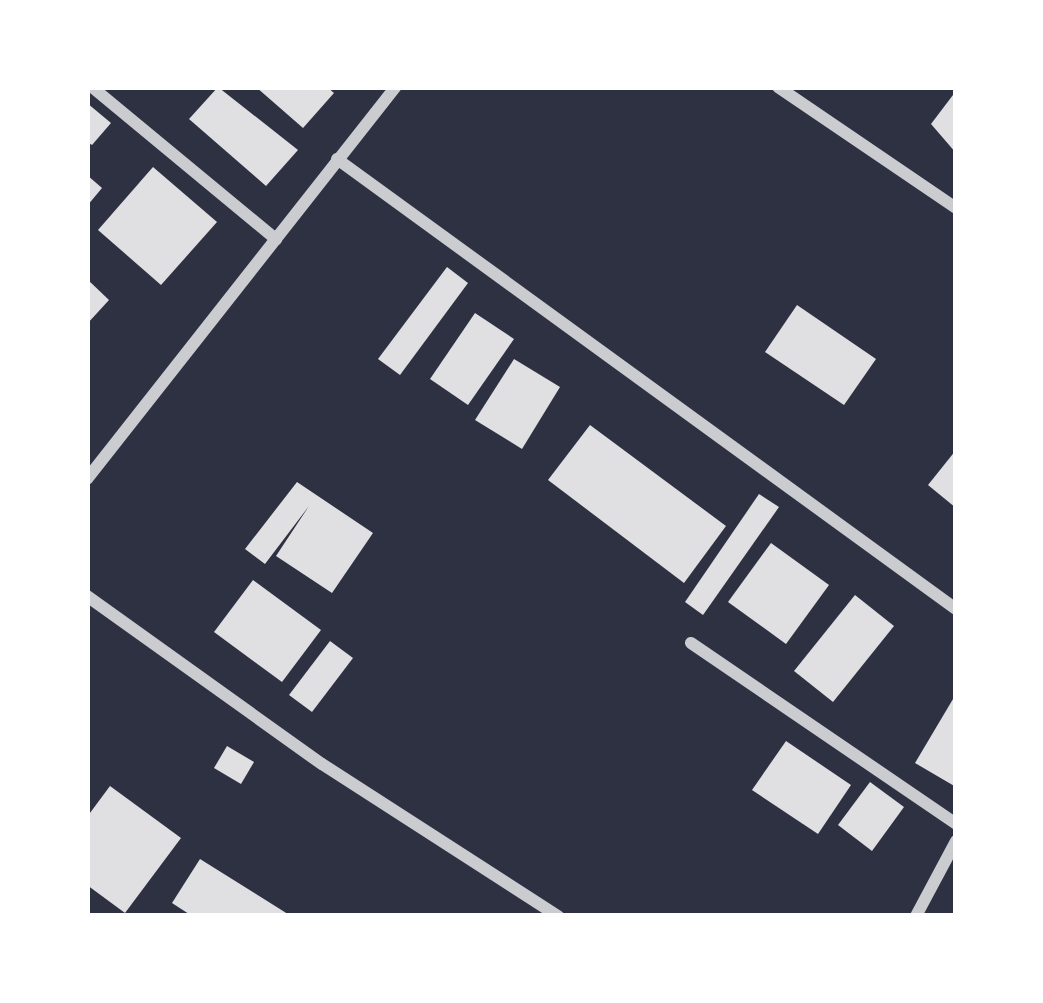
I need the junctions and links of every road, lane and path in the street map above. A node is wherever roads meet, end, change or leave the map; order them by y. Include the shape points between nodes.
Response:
1 (92, 87) edge
2 (395, 87) edge
3 (778, 87) edge
4 (338, 159) junction
5 (956, 208) edge
6 (276, 239) junction
7 (89, 471) edge
8 (87, 596) edge
9 (956, 608) edge
10 (691, 644) dead end
11 (956, 824) edge
12 (956, 842) edge
13 (558, 916) edge
14 (916, 916) edge

1 - 6 street
2 - 4 street
3 - 5 street
4 - 6 street
4 - 9 street
6 - 7 street
8 - 13 street via 322,764
10 - 11 street
12 - 14 street

